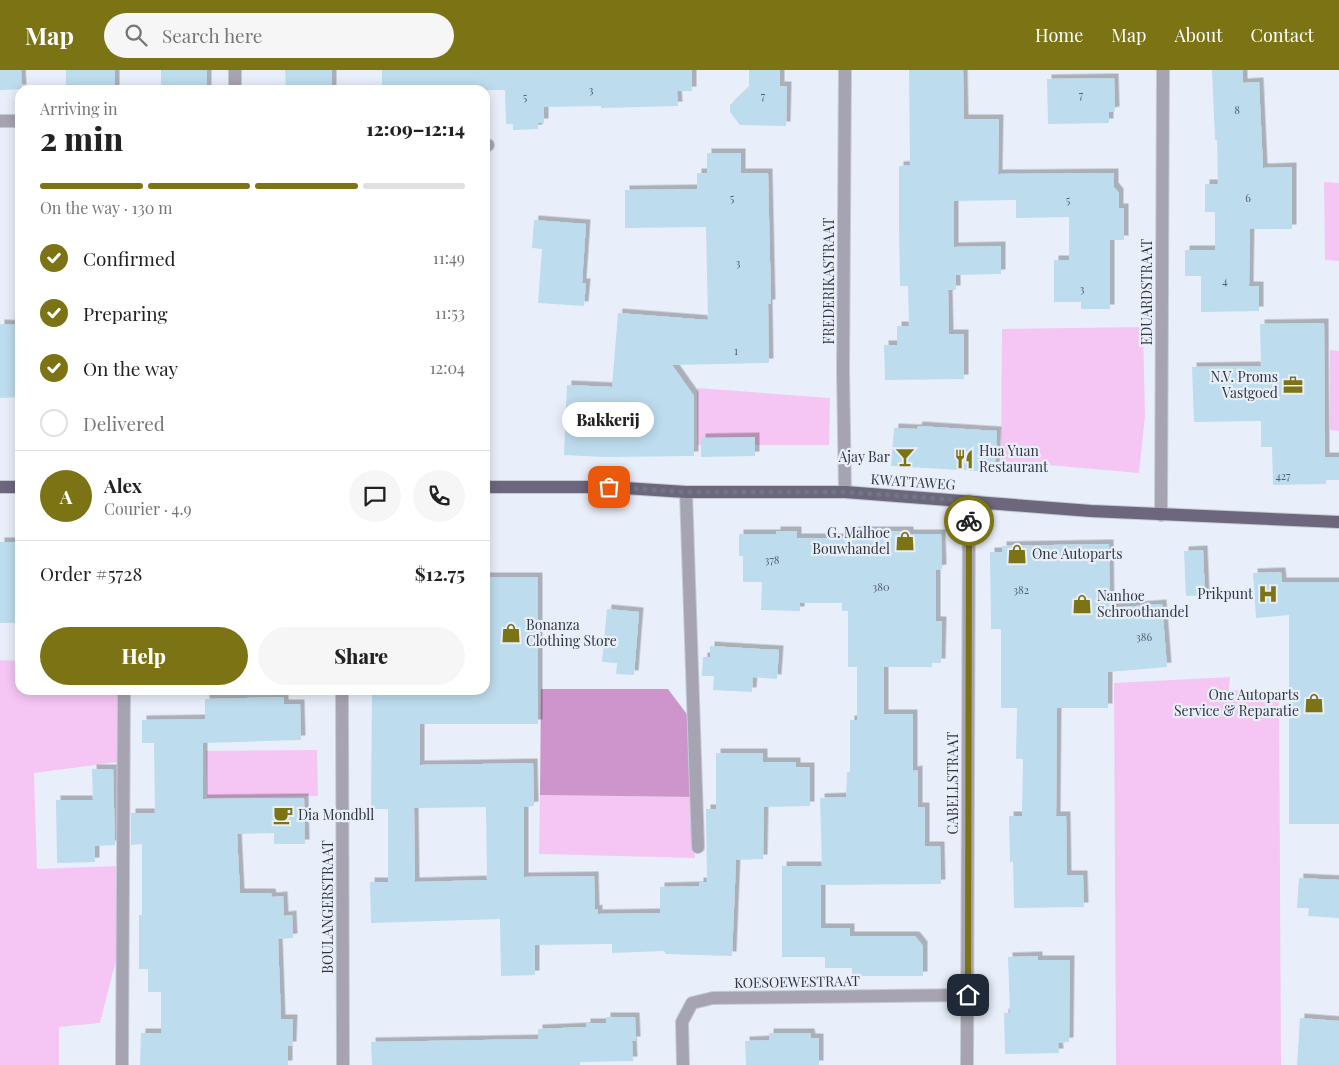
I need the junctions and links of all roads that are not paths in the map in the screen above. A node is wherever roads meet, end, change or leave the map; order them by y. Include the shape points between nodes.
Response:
1 (235, 70) edge
2 (845, 70) edge
3 (1162, 70) edge
4 (235, 85) edge
5 (0, 121) edge
6 (15, 121) edge
7 (15, 486) edge
8 (0, 487) edge
9 (490, 487) edge
10 (686, 492) junction
11 (845, 492) junction
12 (969, 501) junction
13 (1162, 514) junction
14 (1339, 522) edge
15 (124, 695) edge
16 (342, 695) edge
17 (698, 848) dead end
18 (968, 995) junction
19 (122, 1065) edge
20 (343, 1065) edge
21 (683, 1065) edge
22 (967, 1065) edge

1 - 4 street
2 - 11 street, FREDERIKASTRAAT
3 - 13 street, EDUARDSTRAAT
5 - 6 street
7 - 8 main road
9 - 10 main road, KWATTAWEG via 609,487
10 - 11 main road, KWATTAWEG
10 - 17 street
11 - 12 main road, KWATTAWEG
12 - 13 main road, KWATTAWEG via 1091,512
12 - 18 street, CABELLSTRAAT
13 - 14 main road, KWATTAWEG
15 - 19 street
16 - 20 street, BOULANGERSTRAAT
18 - 21 street, KOESOEWESTRAAT via 714,998 692,1003 682,1022
18 - 22 street, CABELLSTRAAT

